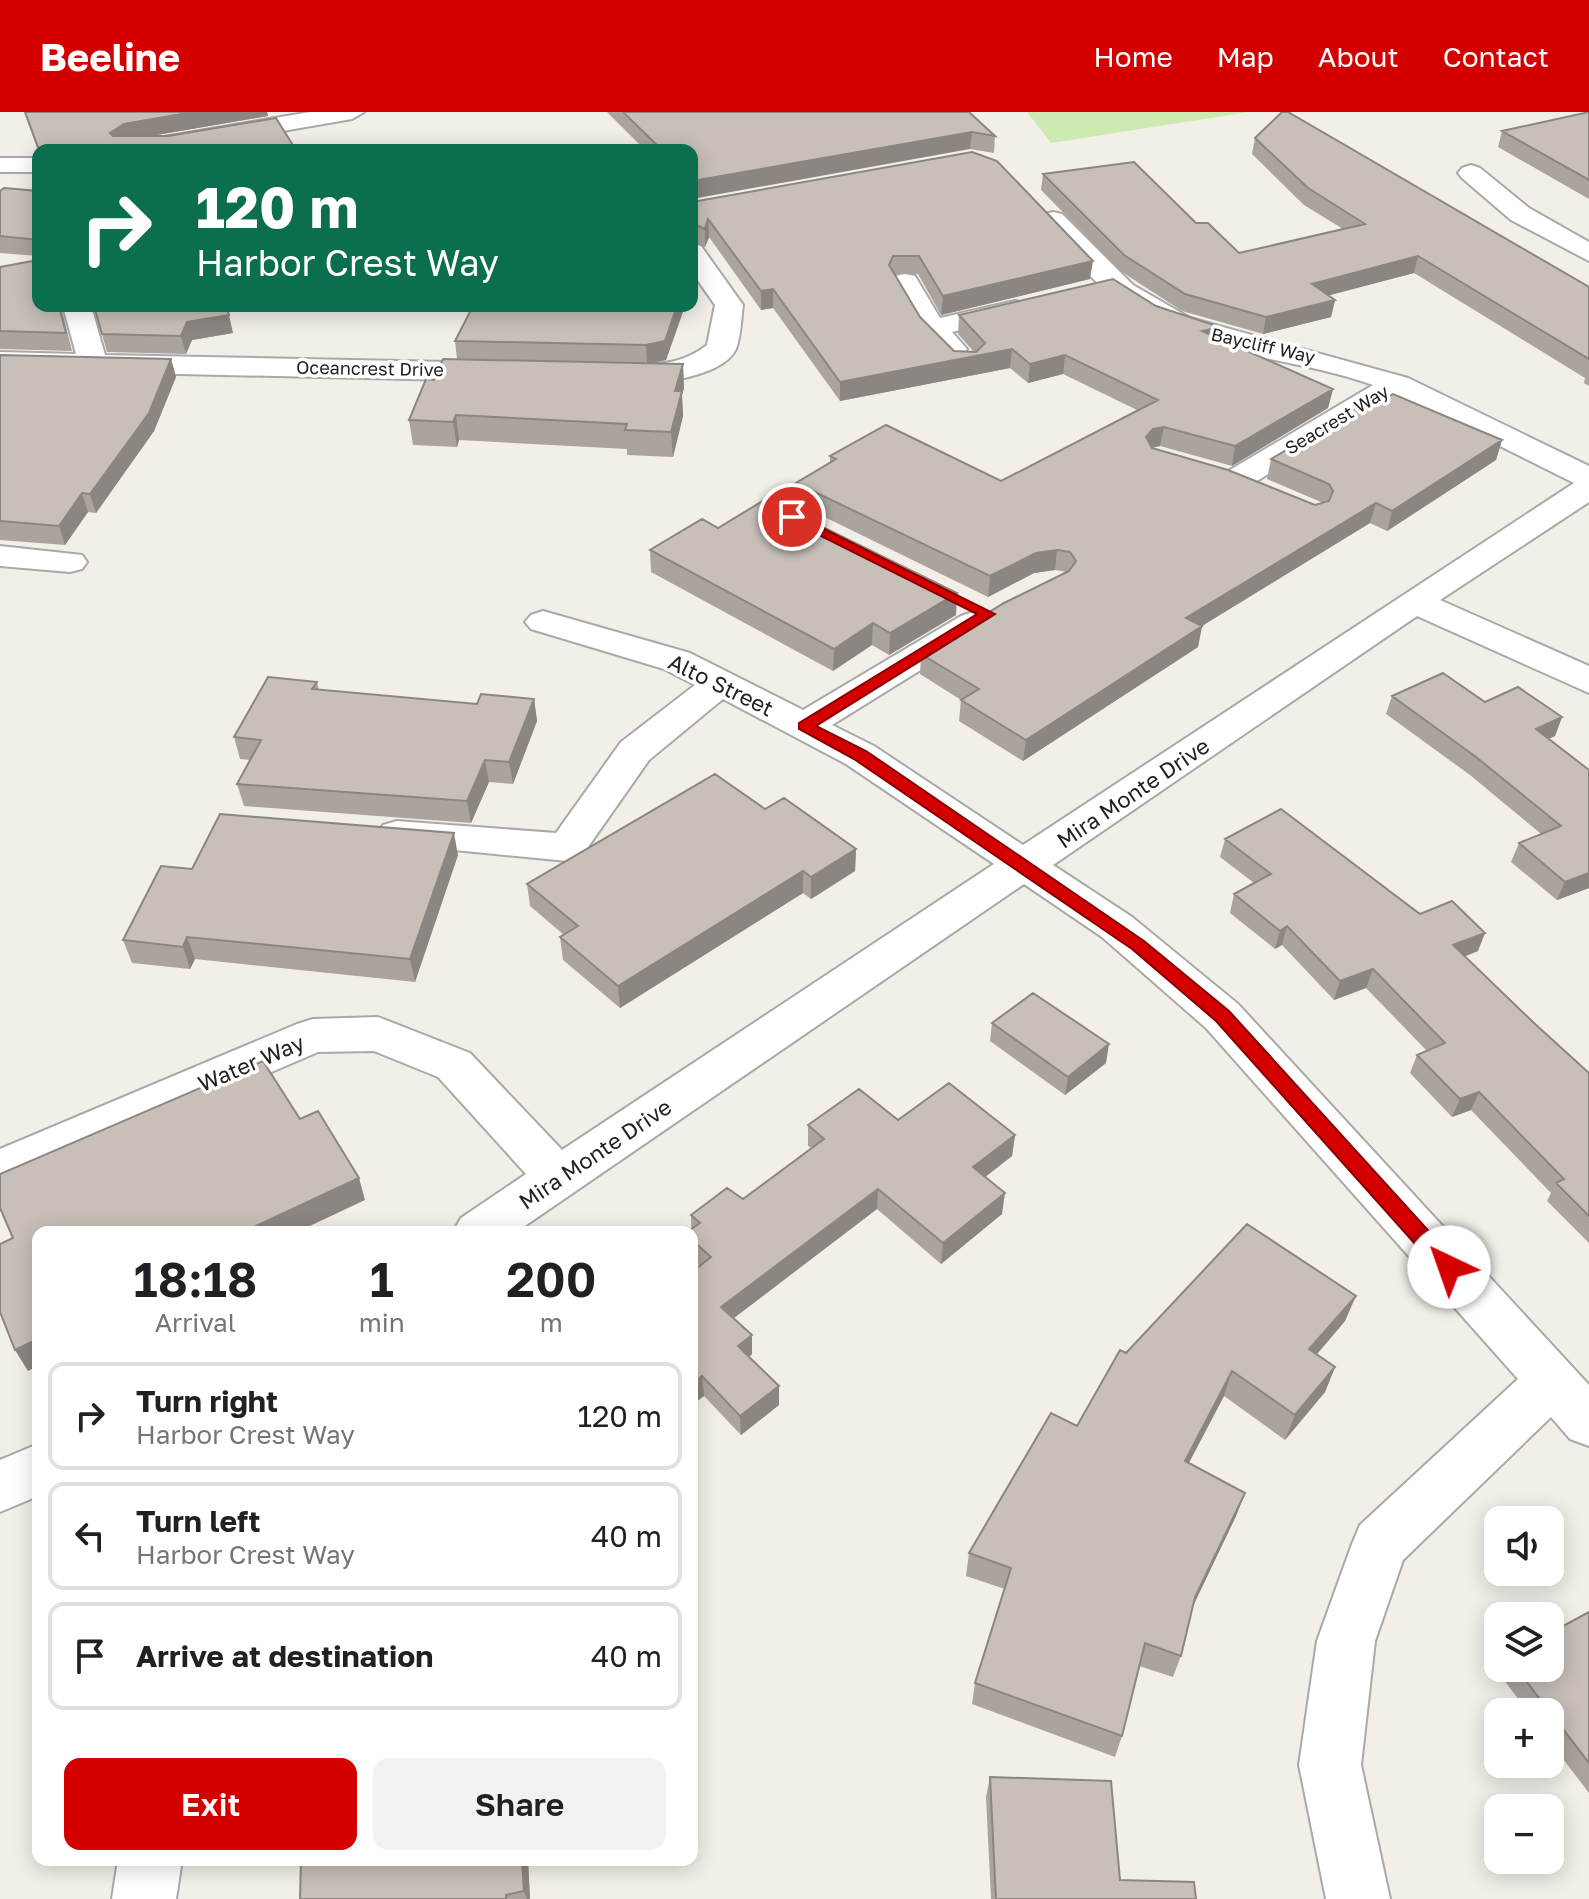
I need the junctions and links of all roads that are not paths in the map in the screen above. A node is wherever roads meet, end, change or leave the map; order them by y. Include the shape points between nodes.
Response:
1 (344, 113) edge
2 (164, 144) edge
3 (0, 165) edge
4 (32, 165) edge
5 (1471, 173) dead end
6 (1038, 205) edge
7 (1589, 253) edge
8 (698, 261) edge
9 (905, 282) edge
10 (1114, 285) junction
11 (1084, 292) edge
12 (1038, 303) edge
13 (79, 312) edge
14 (932, 328) junction
15 (0, 361) edge
16 (93, 362) junction
17 (965, 362) edge
18 (521, 373) edge
19 (600, 375) edge
20 (1396, 384) junction
21 (1589, 478) edge
22 (1589, 488) edge
23 (1273, 496) edge
24 (0, 556) edge
25 (70, 562) dead end
26 (1414, 602) junction
27 (983, 607) dead end
28 (543, 622) dead end
29 (1589, 682) edge
30 (721, 683) junction
31 (804, 726) junction
32 (362, 831) edge
33 (1023, 867) junction
34 (0, 1170) edge
35 (559, 1178) junction
36 (487, 1226) edge
37 (1552, 1381) junction
38 (1589, 1422) edge
39 (32, 1472) edge
40 (0, 1487) edge
41 (149, 1866) edge
42 (144, 1899) edge
43 (1358, 1899) edge

1 - 2 street
3 - 4 street
5 - 7 street via 1520,214
6 - 10 street, Baycliff Way
8 - 19 street via 729,305 721,349 701,364 647,376
9 - 14 street
10 - 11 street
10 - 20 street, Baycliff Way via 1194,330 1324,360
12 - 14 street
13 - 16 street
14 - 17 street
15 - 16 street, Oceancrest Drive
16 - 18 street, Oceancrest Drive
20 - 21 street, Baycliff Way
20 - 23 street, Seacrest Way via 1221,475
22 - 26 street, Mira Monte Drive
24 - 25 street
26 - 29 street
26 - 33 street, Mira Monte Drive
27 - 31 street
28 - 30 street, Alto Street via 677,661
30 - 31 street, Alto Street
30 - 32 street via 635,751 567,847
31 - 33 street, Alto Street via 860,755
33 - 35 street, Mira Monte Drive
33 - 37 street, Alto Street via 1117,927 1222,1016
34 - 35 street, Water Way via 313,1036 378,1034 454,1065
35 - 36 street, Mira Monte Drive
37 - 38 street, Alto Street
37 - 43 street via 1380,1544 1346,1641 1330,1765
39 - 40 street
41 - 42 street

